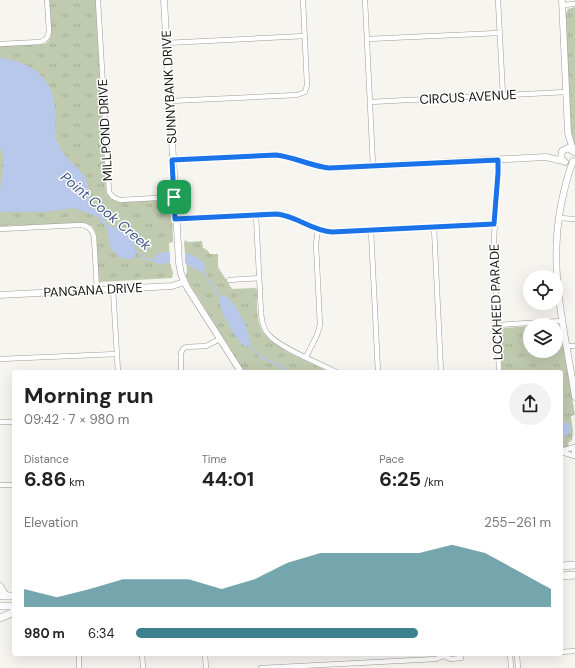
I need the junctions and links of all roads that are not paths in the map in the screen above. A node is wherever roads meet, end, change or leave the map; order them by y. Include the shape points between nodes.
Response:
1 (47, 0) edge
2 (98, 0) edge
3 (164, 0) edge
4 (303, 0) edge
5 (365, 0) edge
6 (498, 0) edge
7 (562, 3) edge
8 (575, 4) edge
9 (499, 33) junction
10 (305, 36) junction
11 (367, 39) junction
12 (166, 43) junction
13 (0, 44) edge
14 (566, 92) junction
15 (503, 96) junction
16 (170, 101) junction
17 (370, 102) junction
18 (568, 133) junction
19 (563, 151) junction
20 (574, 151) edge
21 (546, 157) junction
22 (172, 160) junction
23 (498, 160) junction
24 (574, 160) edge
25 (563, 161) junction
26 (373, 166) junction
27 (566, 177) junction
28 (174, 197) junction
29 (256, 215) junction
30 (559, 218) junction
31 (175, 219) junction
32 (575, 219) edge
33 (494, 224) junction
34 (434, 227) junction
35 (0, 228) edge
36 (318, 230) junction
37 (371, 230) junction
38 (259, 278) junction
39 (229, 280) dead end
40 (184, 282) junction
41 (113, 289) junction
42 (97, 290) junction
43 (0, 295) edge
44 (562, 318) edge
45 (523, 323) edge
46 (497, 325) junction
47 (563, 326) edge
48 (220, 339) junction
49 (567, 346) junction
50 (575, 346) edge
51 (117, 354) junction
52 (306, 357) junction
53 (0, 359) edge
54 (118, 370) edge
55 (181, 370) edge
56 (240, 370) edge
57 (332, 370) edge
58 (378, 370) edge
59 (442, 370) edge
60 (499, 370) edge
61 (575, 397) edge
62 (0, 422) edge
63 (12, 422) edge
64 (575, 448) edge
65 (563, 451) edge
66 (563, 452) edge
67 (575, 455) edge
68 (0, 485) edge
69 (11, 485) edge
70 (0, 488) edge
71 (575, 565) edge
72 (563, 566) edge
73 (575, 575) edge
74 (563, 576) edge
75 (0, 586) edge
76 (0, 596) edge
77 (12, 596) edge
78 (0, 606) edge
79 (12, 606) edge
80 (12, 613) edge
81 (0, 618) edge
82 (575, 651) edge
83 (563, 652) edge
84 (79, 656) edge
85 (142, 656) edge
86 (206, 656) edge
87 (441, 656) edge
88 (446, 656) edge
89 (510, 656) edge
90 (517, 656) edge
91 (460, 658) dead end
92 (334, 666) edge
93 (80, 668) edge
94 (143, 668) edge
95 (206, 668) edge
96 (261, 668) edge
97 (511, 668) edge
98 (518, 668) edge

1 - 13 street via 49,32 45,40
2 - 28 street, MILLPOND DRIVE via 109,192 120,200
3 - 12 street, SUNNYBANK DRIVE
4 - 10 street
5 - 11 street
6 - 9 street
7 - 8 street
7 - 14 street
9 - 11 street
9 - 15 street
10 - 12 street
10 - 16 street via 307,85 304,93
11 - 17 street
12 - 16 street, SUNNYBANK DRIVE
14 - 15 street, CIRCUS AVENUE
14 - 18 street
15 - 17 street, CIRCUS AVENUE
16 - 22 street, SUNNYBANK DRIVE
17 - 26 street
18 - 19 street
18 - 20 street
19 - 20 street via 568,148
19 - 21 street
19 - 25 street
21 - 23 street
21 - 25 street
22 - 26 street via 276,155 324,167
22 - 28 street, SUNNYBANK DRIVE
23 - 26 street
23 - 33 street, LOCKHEED PARADE
24 - 25 street via 568,163
24 - 27 street
25 - 27 street
27 - 30 street
28 - 31 street, SUNNYBANK DRIVE
29 - 31 street
29 - 36 street via 287,215
29 - 38 street
30 - 32 street
30 - 44 street via 556,279
31 - 40 street, SUNNYBANK DRIVE via 178,258
33 - 34 street
33 - 46 street, LOCKHEED PARADE
34 - 37 street
34 - 59 street
35 - 42 street via 80,224 89,228 94,237
36 - 37 street
36 - 52 street via 316,244 320,325
37 - 58 street
38 - 39 street
38 - 52 street via 260,313 269,337
40 - 41 street, PANGANA DRIVE via 172,286
40 - 48 street, SUNNYBANK DRIVE
41 - 42 street, PANGANA DRIVE
41 - 51 street
42 - 43 street, PANGANA DRIVE
45 - 46 street
46 - 60 street, LOCKHEED PARADE
47 - 49 street
48 - 55 street via 208,345 183,349 180,353
48 - 56 street, SUNNYBANK DRIVE
49 - 50 street
49 - 61 street
51 - 53 street
51 - 54 street
52 - 57 street
62 - 63 street
64 - 65 street
64 - 67 street
66 - 67 street
68 - 69 street
69 - 70 street
71 - 72 main road
73 - 74 main road
75 - 77 street via 5,594
76 - 77 main road
78 - 79 main road
80 - 81 main road
82 - 83 street
84 - 93 street
85 - 94 street
86 - 95 street
87 - 92 street
88 - 91 street via 451,659
89 - 97 street
90 - 98 street
92 - 96 street

